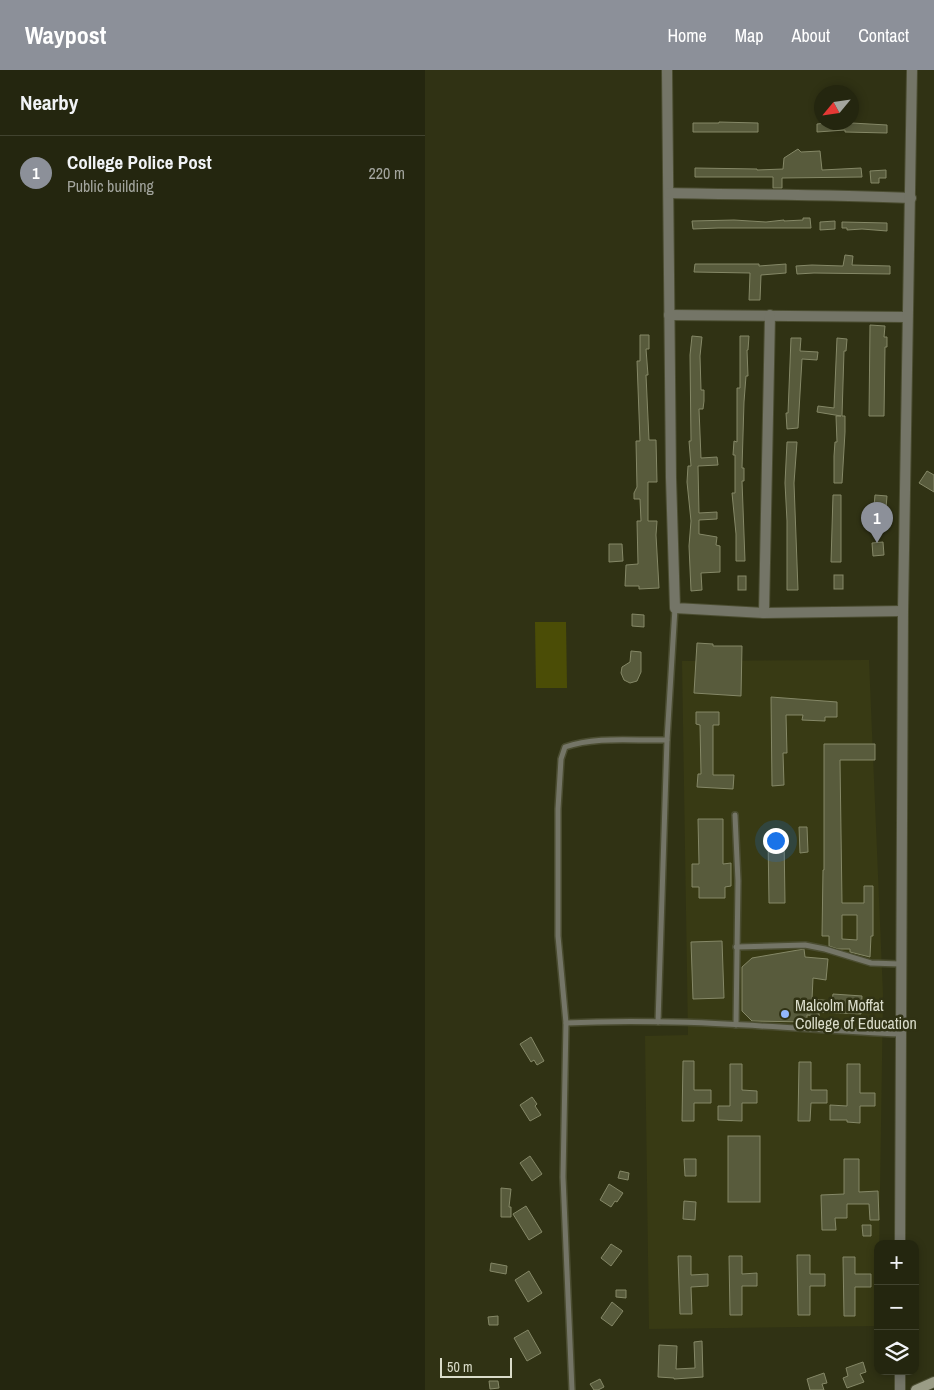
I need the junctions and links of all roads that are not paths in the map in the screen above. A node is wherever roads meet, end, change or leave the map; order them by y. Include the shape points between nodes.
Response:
1 (667, 70) edge
2 (912, 70) edge
3 (669, 193) junction
4 (911, 198) junction
5 (669, 315) junction
6 (770, 315) junction
7 (906, 317) junction
8 (675, 608) junction
9 (903, 611) junction
10 (764, 613) junction
11 (667, 740) junction
12 (735, 815) dead end
13 (736, 947) junction
14 (900, 964) junction
15 (658, 1022) junction
16 (566, 1023) junction
17 (736, 1025) junction
18 (900, 1034) junction
19 (900, 1240) edge
20 (900, 1375) edge
21 (934, 1382) edge
22 (572, 1390) edge
23 (900, 1390) edge
24 (916, 1390) edge

1 - 3 street
2 - 4 street
3 - 4 street
3 - 5 street
4 - 7 street
5 - 6 street
5 - 8 street
6 - 7 street
6 - 10 street
7 - 9 street
8 - 10 street
8 - 11 lane
9 - 10 street
9 - 14 street
11 - 15 lane
11 - 16 lane via 602,740 565,747 561,759 558,810 558,936
12 - 13 lane
13 - 14 lane via 805,945 871,963
13 - 17 lane
14 - 18 street
15 - 16 lane via 611,1020
15 - 17 lane
16 - 22 lane via 563,1177
17 - 18 lane
18 - 19 street
20 - 23 street
21 - 24 street

